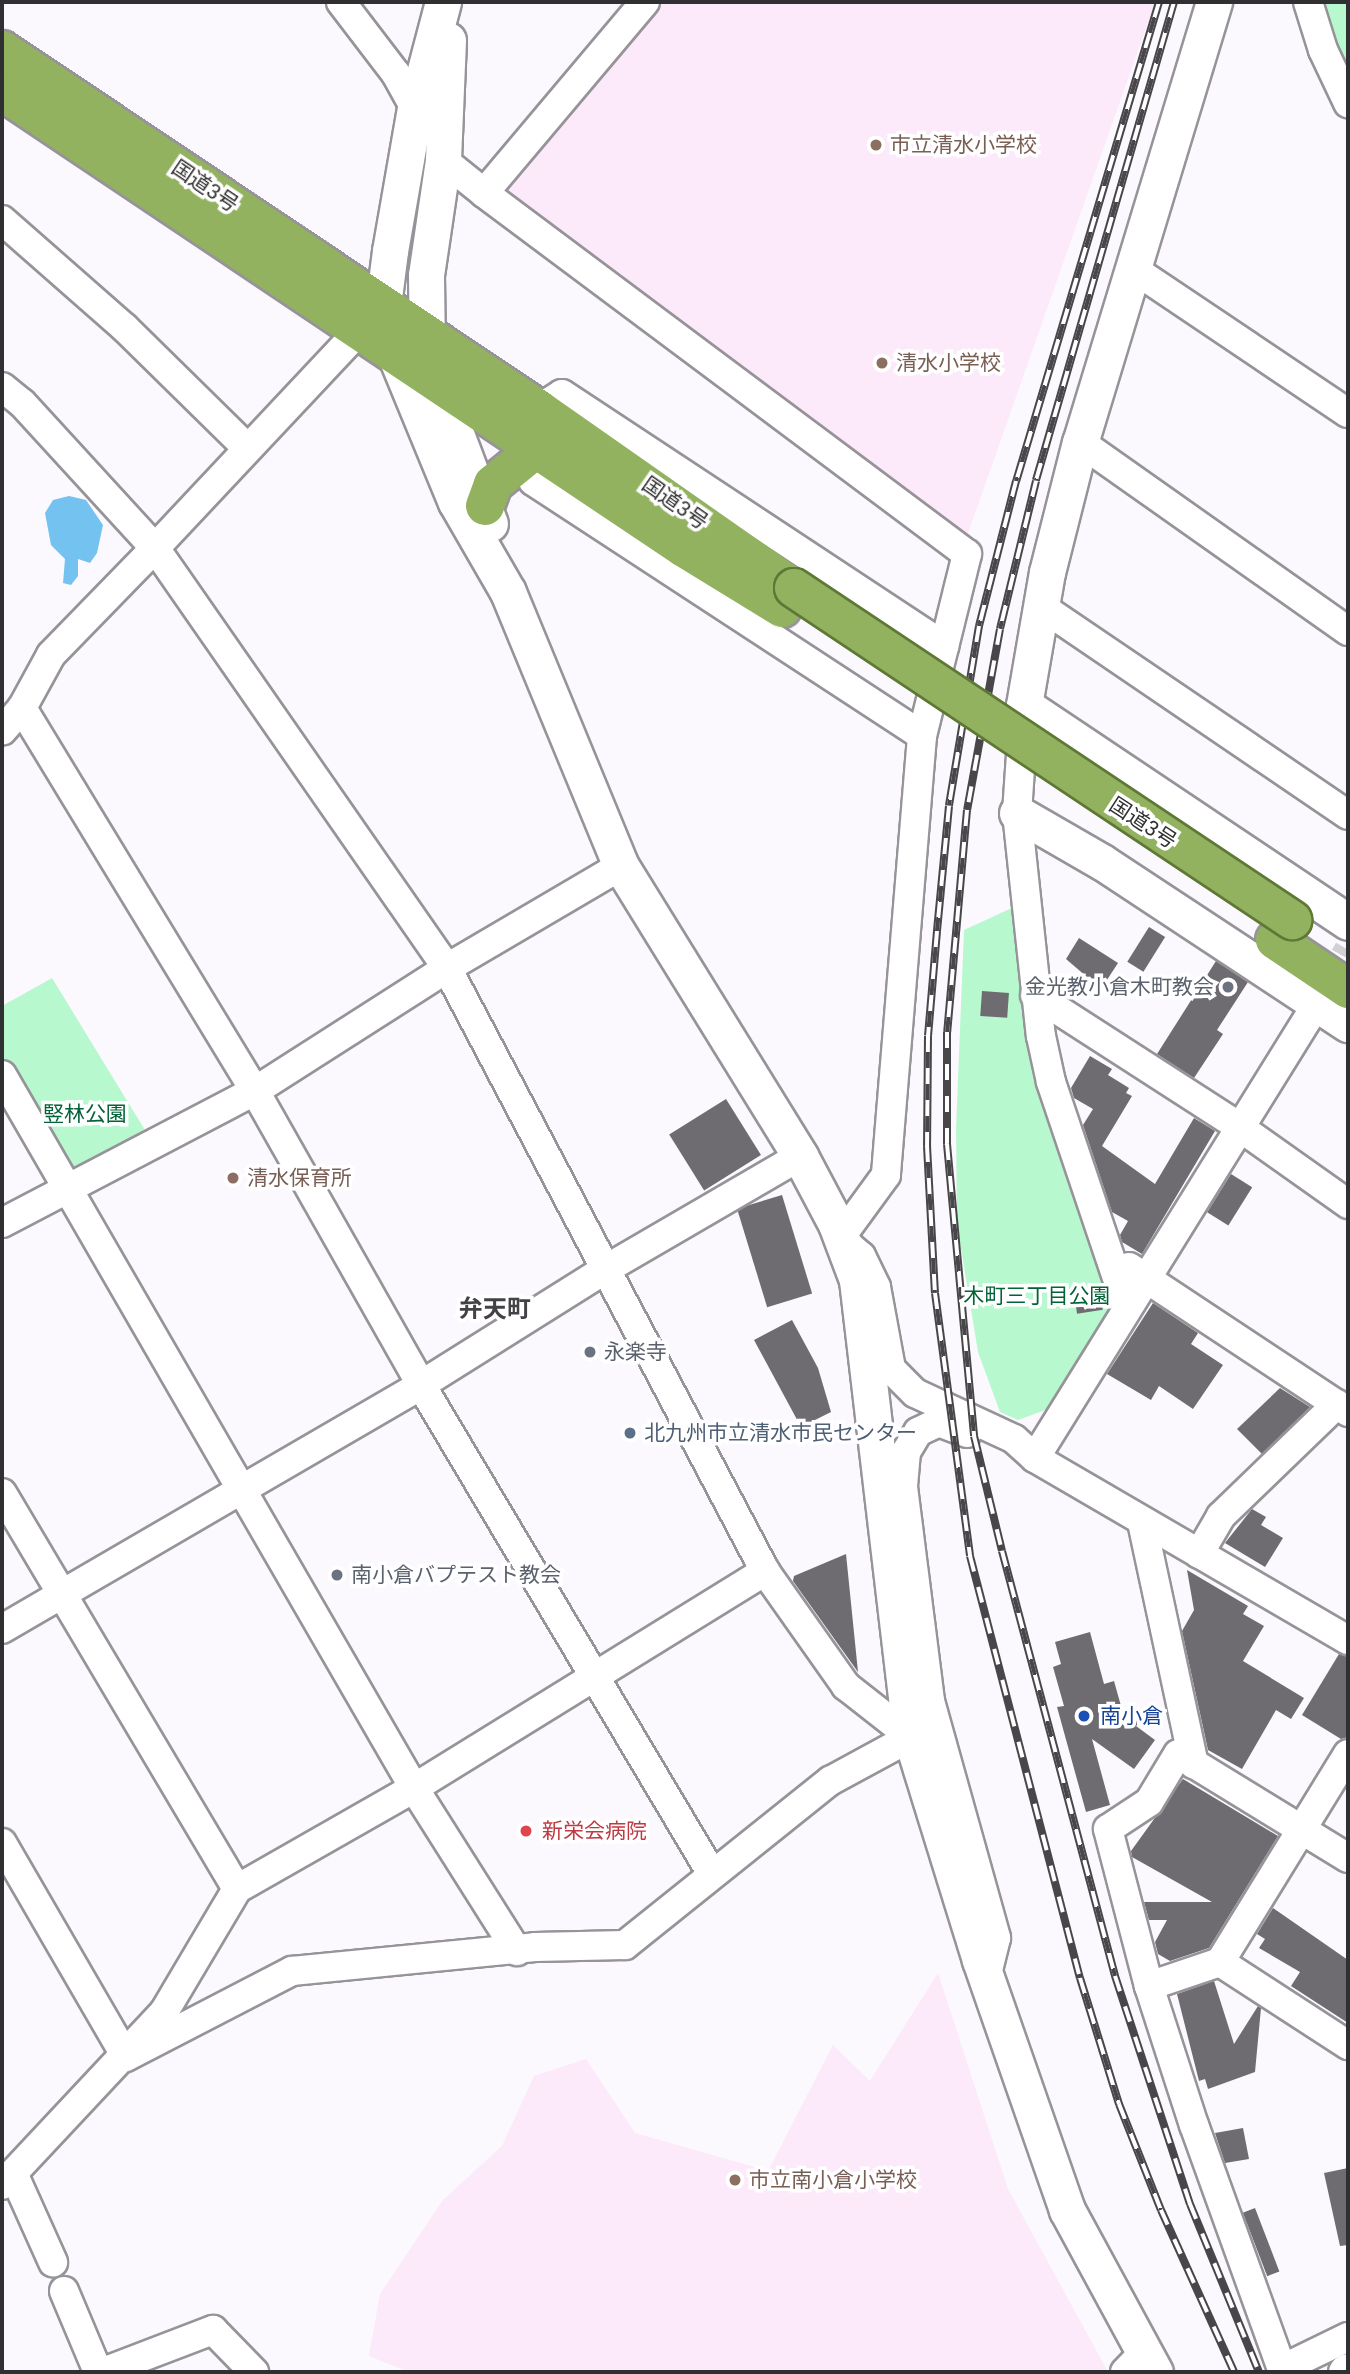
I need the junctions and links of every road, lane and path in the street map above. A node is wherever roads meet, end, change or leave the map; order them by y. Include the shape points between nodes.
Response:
1 (341, 2) edge
2 (443, 2) edge
3 (449, 2) edge
4 (645, 2) edge
5 (1214, 2) edge
6 (1308, 2) edge
7 (2, 50) edge
8 (2, 91) edge
9 (1348, 103) edge
10 (430, 114) junction
11 (443, 160) junction
12 (484, 193) junction
13 (2, 220) edge
14 (390, 251) junction
15 (1132, 268) junction
16 (331, 270) junction
17 (371, 318) junction
18 (410, 344) junction
19 (435, 383) junction
20 (2, 387) edge
21 (538, 409) junction
22 (1348, 413) edge
23 (1080, 442) junction
24 (247, 448) junction
25 (536, 449) junction
26 (485, 506) junction
27 (155, 548) junction
28 (508, 592) junction
29 (788, 598) junction
30 (1042, 607) junction
31 (1348, 631) edge
32 (944, 646) junction
33 (1024, 705) junction
34 (22, 708) junction
35 (2, 731) edge
36 (922, 736) junction
37 (1017, 813) junction
38 (1348, 815) edge
39 (621, 866) junction
40 (1348, 922) edge
41 (1283, 930) junction
42 (1348, 957) edge
43 (447, 968) junction
44 (1035, 995) junction
45 (1329, 995) edge
46 (1348, 1024) edge
47 (2, 1075) edge
48 (255, 1091) junction
49 (1238, 1126) junction
50 (800, 1156) junction
51 (69, 1188) junction
52 (1348, 1204) edge
53 (2, 1223) edge
54 (840, 1238) junction
55 (1102, 1241) junction
56 (606, 1269) junction
57 (1145, 1278) junction
58 (1127, 1308) junction
59 (421, 1385) junction
60 (1341, 1400) edge
61 (1035, 1458) junction
62 (241, 1490) junction
63 (2, 1493) edge
64 (1142, 1522) junction
65 (1199, 1554) junction
66 (765, 1571) junction
67 (62, 1594) junction
68 (2, 1629) edge
69 (1348, 1640) edge
70 (594, 1677) junction
71 (911, 1737) junction
72 (1348, 1754) edge
73 (1194, 1764) junction
74 (414, 1788) junction
75 (1301, 1829) junction
76 (2, 1843) edge
77 (1348, 1858) edge
78 (712, 1874) junction
79 (237, 1889) junction
80 (517, 1951) junction
81 (1220, 1962) junction
82 (986, 1978) junction
83 (1149, 1986) junction
84 (1348, 2045) edge
85 (126, 2057) junction
86 (7, 2179) edge
87 (53, 2262) dead end
88 (64, 2291) dead end
89 (1348, 2337) edge
90 (1141, 2366) edge
91 (98, 2372) edge
92 (103, 2372) edge
93 (254, 2372) edge

1 - 10 street
2 - 10 street
3 - 10 street
4 - 12 street
5 - 15 street
6 - 9 street via 1323,50
7 - 16 highway, 国道3号
8 - 17 highway, 国道3号 via 329,309
10 - 11 street
10 - 14 street
10 - 17 street via 401,284
11 - 12 street
11 - 18 street via 426,275
12 - 32 street via 967,554
13 - 24 street via 125,328
14 - 16 street via 367,273
14 - 17 street
15 - 22 street
15 - 23 street
16 - 17 highway, 国道3号
17 - 18 highway, 国道3号
17 - 24 street
18 - 19 highway, 国道3号
18 - 21 highway, 国道3号
18 - 28 street via 456,502
19 - 25 highway, 国道3号
19 - 26 street
20 - 27 street
21 - 29 highway, 国道3号
21 - 32 street via 562,394
23 - 30 street
23 - 31 street
24 - 27 street
25 - 26 highway via 493,484
25 - 29 highway, 国道3号
25 - 36 street via 533,481
26 - 28 street
27 - 34 street via 51,655
27 - 43 street
28 - 39 street
29 - 41 highway, 国道3号
30 - 33 street
30 - 38 street
32 - 36 street
33 - 37 street
33 - 40 street
34 - 35 street
34 - 48 street
36 - 54 street via 886,1175
37 - 44 street
37 - 45 street
39 - 43 street
39 - 50 street
41 - 42 highway, 国道3号
41 - 45 highway, 国道3号
43 - 48 street
43 - 56 street
44 - 49 street
44 - 55 street via 1051,1082
45 - 46 street
45 - 49 street
47 - 51 street
48 - 51 street
48 - 59 street
49 - 52 street
49 - 57 street
50 - 54 street
50 - 56 street
51 - 53 street
51 - 62 street
54 - 61 street via 860,1256 876,1287 891,1369 898,1378 915,1393 1014,1439
54 - 71 street via 857,1280
55 - 57 street
55 - 58 street
56 - 59 street
56 - 66 street
57 - 58 street
57 - 60 street
58 - 61 street
59 - 62 street
59 - 70 street
60 - 65 street via 1221,1516
61 - 64 street
61 - 82 street via 939,1422 913,1437 904,1467 930,1701 996,1938
62 - 67 street
62 - 74 street
63 - 67 street
64 - 65 street
64 - 73 street
65 - 69 street
66 - 70 street
66 - 71 street via 846,1686
67 - 68 street
67 - 79 street
70 - 74 street
70 - 78 street
71 - 78 street via 830,1781
71 - 82 street
72 - 75 street
73 - 75 street
73 - 83 street via 1178,1754 1149,1802 1108,1829
74 - 79 street
74 - 80 street
75 - 77 street
75 - 81 street
76 - 85 street
78 - 80 street via 625,1945
79 - 85 street via 164,2012
80 - 85 street via 292,1971
81 - 83 street
81 - 84 street
82 - 90 street via 1067,2210
83 - 89 street via 1282,2369
85 - 86 street via 80,2098
86 - 87 street
88 - 91 street
92 - 93 street via 213,2330

